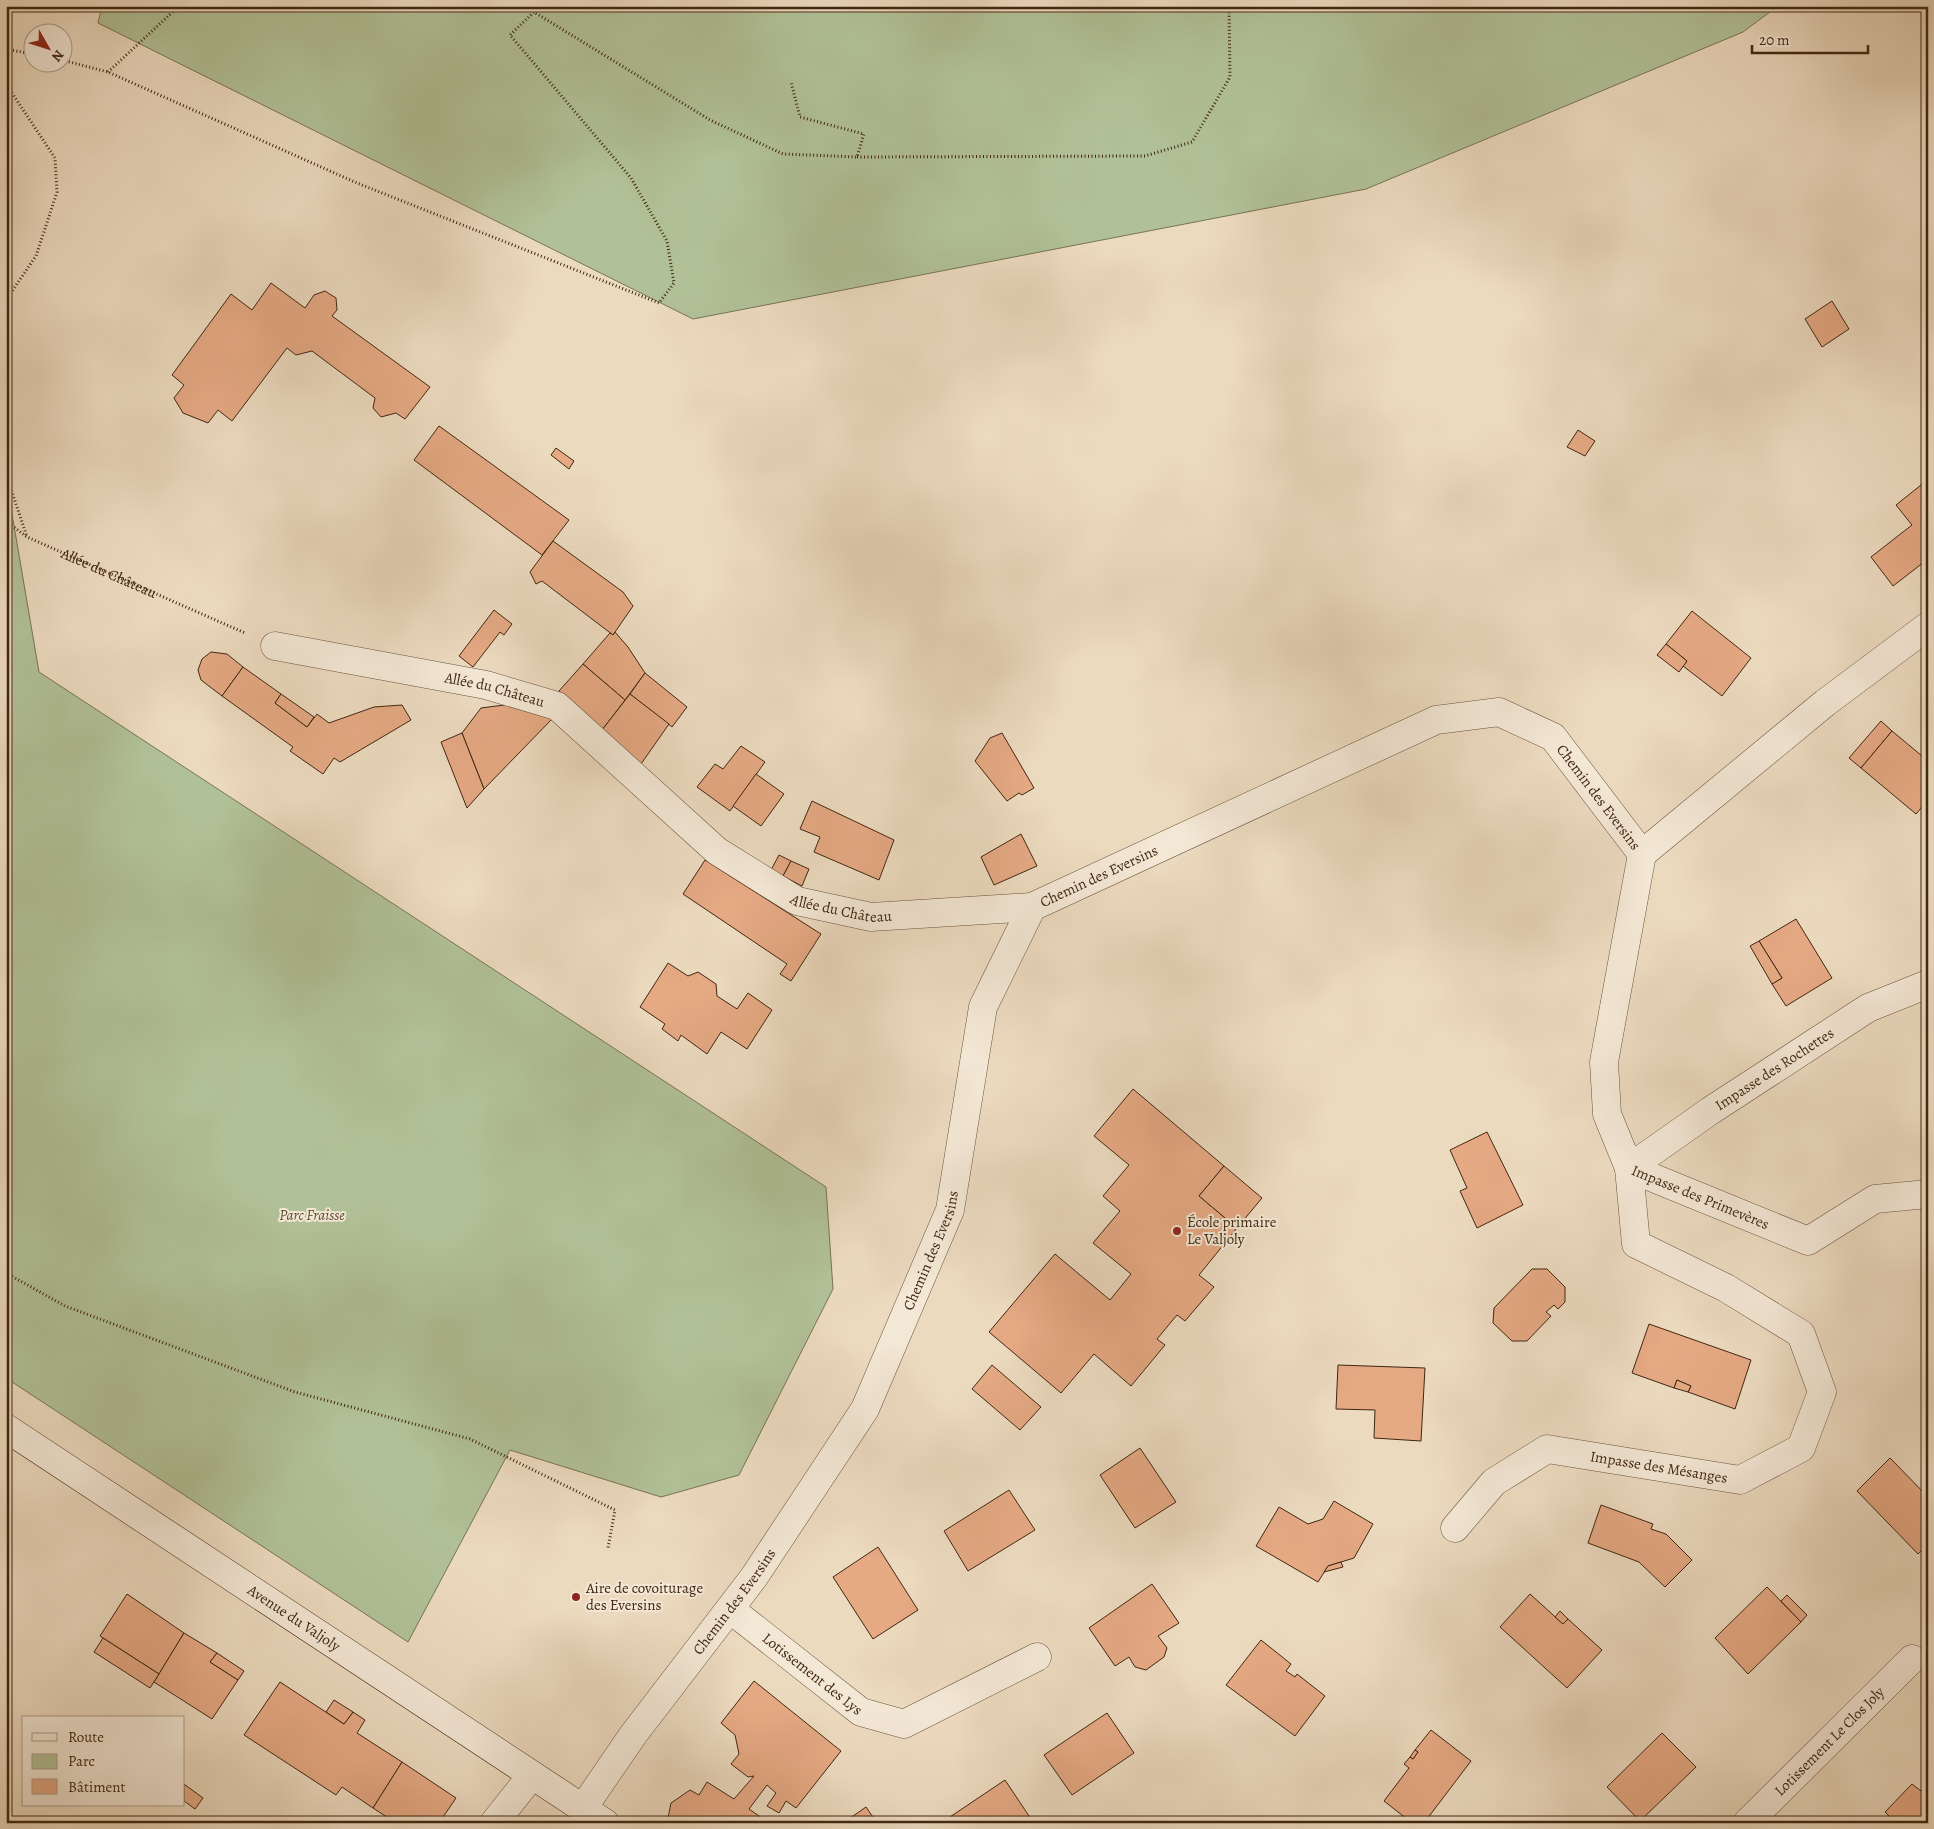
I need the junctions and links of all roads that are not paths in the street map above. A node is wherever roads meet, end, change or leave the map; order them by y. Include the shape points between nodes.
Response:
1 (1928, 626) edge
2 (275, 646) road end
3 (1642, 854) junction
4 (1032, 907) junction
5 (1928, 984) edge
6 (1629, 1168) junction
7 (1928, 1194) edge
8 (6, 1428) edge
9 (1455, 1528) dead end
10 (730, 1609) junction
11 (1037, 1657) dead end
12 (1912, 1659) dead end
13 (532, 1775) junction
14 (583, 1808) junction
15 (494, 1823) edge
16 (605, 1823) edge
17 (1747, 1823) edge

1 - 3 street, Chemin des Eversins via 1825,703
2 - 4 street, Allée du Château via 486,685 557,706 717,852 797,901 871,917
3 - 4 street, Chemin des Eversins via 1553,737 1499,712 1436,720
3 - 6 street, Impasse des Primevères via 1604,1062 1607,1114
4 - 10 street, Chemin des Eversins via 983,1007 950,1210 865,1409
5 - 6 street, Impasse des Rochettes via 1868,1008
6 - 7 street, Impasse des Primevères via 1808,1241 1875,1199
6 - 9 street, Impasse des Mésanges via 1636,1244 1726,1288 1801,1334 1822,1392 1801,1448 1740,1480 1548,1449 1494,1482
8 - 13 street, Avenue du Valjoly
10 - 11 street, Lotissement des Lys via 861,1712 904,1724
10 - 14 street, Chemin des Eversins via 633,1735
12 - 17 street, Lotissement Le Clos Joly
13 - 14 street, Avenue du Valjoly
13 - 15 street
14 - 16 street, Avenue du Valjoly

